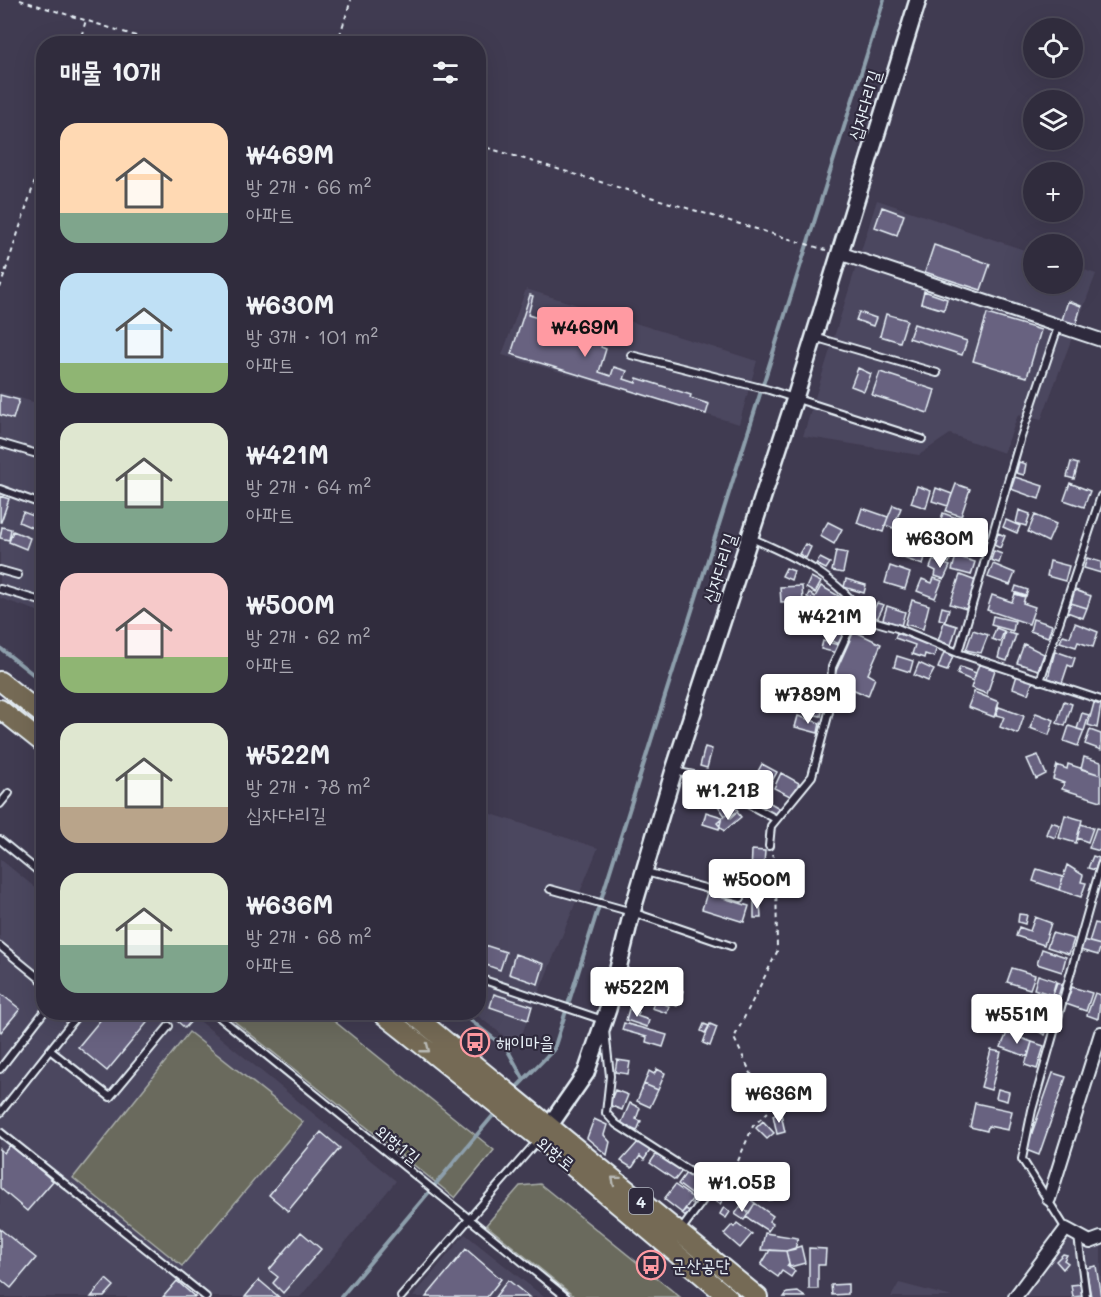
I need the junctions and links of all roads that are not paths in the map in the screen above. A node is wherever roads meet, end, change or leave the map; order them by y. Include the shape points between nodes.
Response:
1 (918, 0) edge
2 (839, 253) junction
3 (1058, 327) junction
4 (814, 337) junction
5 (1101, 340) edge
6 (631, 355) dead end
7 (938, 373) dead end
8 (795, 398) junction
9 (922, 439) dead end
10 (0, 443) edge
11 (36, 454) edge
12 (0, 489) edge
13 (1101, 496) edge
14 (36, 502) edge
15 (749, 537) junction
16 (0, 570) edge
17 (18, 575) dead end
18 (0, 589) edge
19 (36, 600) edge
20 (859, 609) junction
21 (958, 653) junction
22 (0, 681) edge
23 (1040, 681) junction
24 (1101, 700) edge
25 (0, 709) edge
26 (36, 710) edge
27 (36, 738) edge
28 (674, 770) junction
29 (9, 793) dead end
30 (0, 804) edge
31 (776, 819) junction
32 (0, 840) edge
33 (769, 846) road end
34 (1101, 865) edge
35 (36, 869) edge
36 (645, 872) junction
37 (550, 889) dead end
38 (741, 898) dead end
39 (632, 912) junction
40 (0, 946) edge
41 (731, 946) dead end
42 (36, 975) edge
43 (486, 981) edge
44 (38, 1020) edge
45 (74, 1020) edge
46 (223, 1020) edge
47 (391, 1020) edge
48 (418, 1020) edge
49 (604, 1021) junction
50 (170, 1026) dead end
51 (1101, 1033) edge
52 (51, 1051) junction
53 (0, 1069) edge
54 (493, 1091) junction
55 (0, 1113) edge
56 (0, 1132) edge
57 (545, 1132) junction
58 (714, 1187) junction
59 (770, 1196) dead end
60 (1049, 1199) junction
61 (470, 1220) junction
62 (1066, 1229) junction
63 (679, 1233) junction
64 (1078, 1235) junction
65 (1101, 1238) edge
66 (206, 1297) edge
67 (402, 1297) edge
68 (566, 1297) edge
69 (728, 1297) edge
70 (758, 1297) edge
71 (1015, 1297) edge
72 (1086, 1297) edge

1 - 2 street, 십자다리길
2 - 3 street
2 - 4 street, 십자다리길
3 - 5 street
3 - 21 lane via 1020,440
4 - 7 lane
4 - 8 street, 십자다리길
6 - 8 lane
8 - 9 lane
8 - 15 street, 십자다리길
10 - 11 lane
12 - 14 lane
13 - 23 lane
15 - 20 lane via 813,568
15 - 28 street, 십자다리길
16 - 17 lane
18 - 19 lane
20 - 21 lane via 866,619
20 - 31 lane via 832,667 828,712 812,776
21 - 23 lane
22 - 26 main road
23 - 24 lane
25 - 27 main road
28 - 31 lane via 727,782 748,804
28 - 36 street, 십자다리길
29 - 30 lane
31 - 33 lane via 771,826
32 - 35 lane
34 - 60 lane via 1035,1099 1022,1159
36 - 38 lane
36 - 39 street, 십자다리길
37 - 39 lane
39 - 41 lane
39 - 49 street, 십자다리길
40 - 42 lane
43 - 49 lane
44 - 53 lane
45 - 52 lane
46 - 61 lane, 외항1길
47 -> 54 main road, 외항로 / 4
48 - 54 main road, 외항로 / 4
49 - 57 street, 십자다리길 via 586,1073
49 - 58 lane via 610,1077 606,1113 616,1124
50 - 52 lane via 110,1097
51 - 60 street
52 - 55 lane
54 - 57 main road, 외항로 / 4
56 - 66 lane
57 - 61 lane
63 -> 57 main road, 외항로 / 4
57 - 69 main road, 외항로 / 4
58 - 59 lane via 721,1176 735,1168 764,1182
58 - 63 lane
60 - 62 lane
61 - 67 lane
61 - 68 lane, 외항1길
62 - 64 street
62 - 71 street
63 - 70 main road, 외항로 / 4
64 - 65 street via 1090,1242
64 - 72 lane

